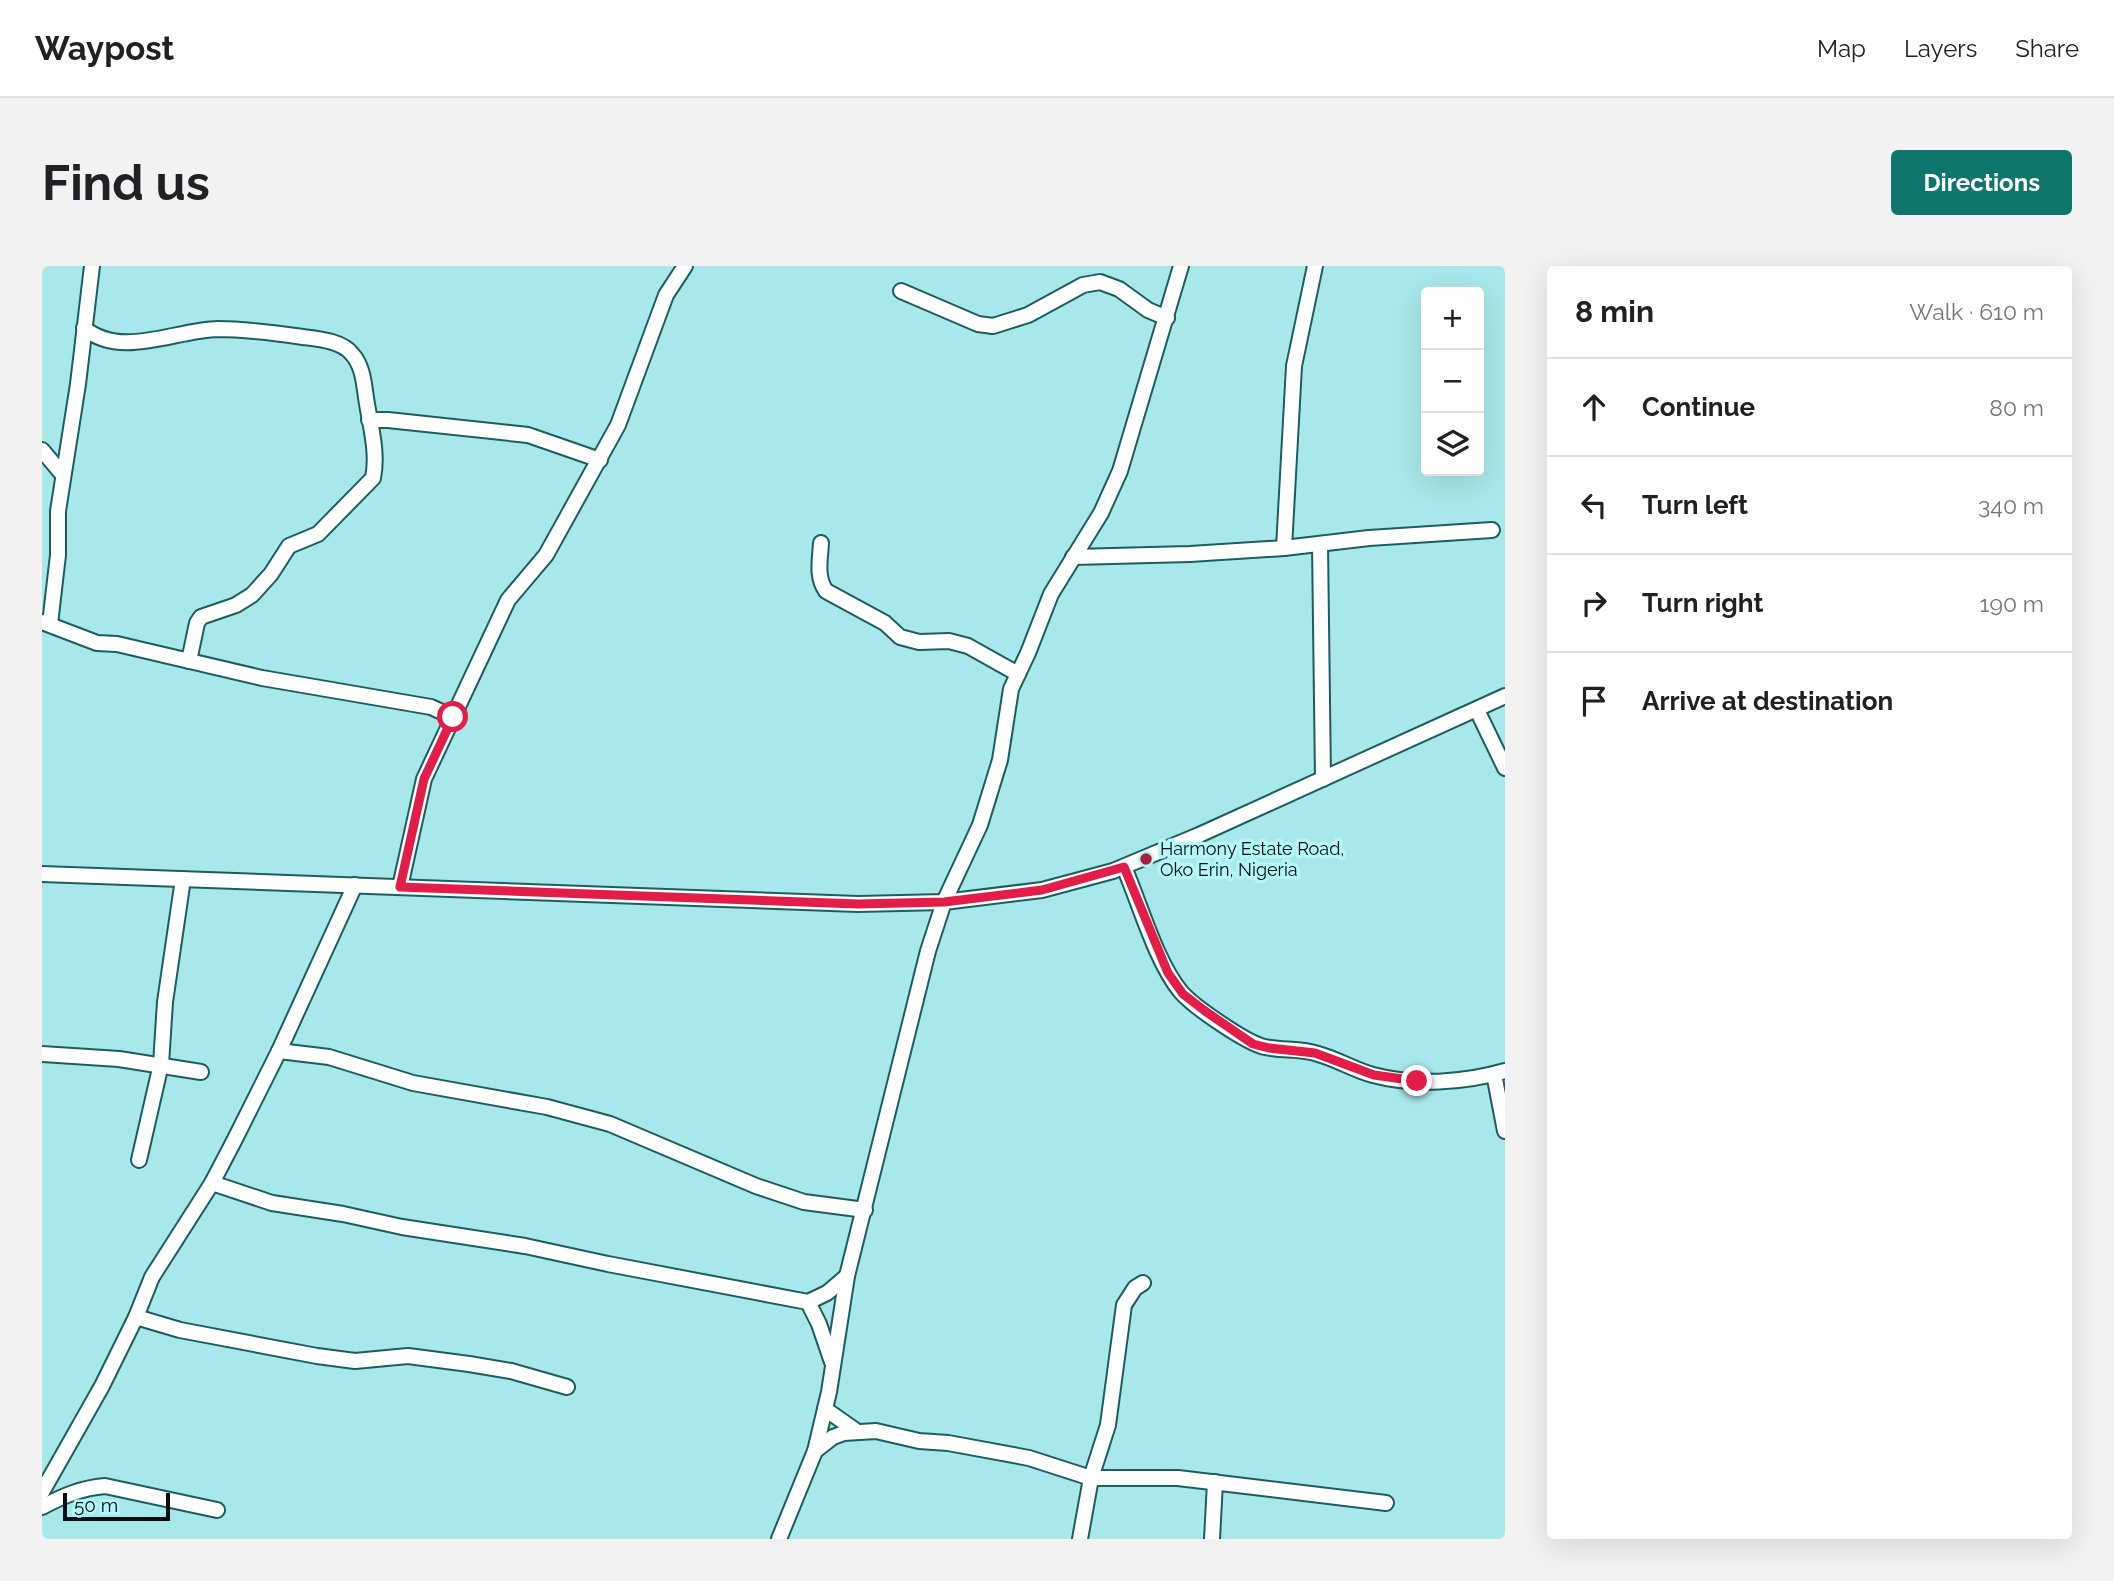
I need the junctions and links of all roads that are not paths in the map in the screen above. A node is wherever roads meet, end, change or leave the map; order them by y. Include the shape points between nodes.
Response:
1 (92, 266) edge
2 (685, 266) edge
3 (1181, 266) edge
4 (1315, 266) edge
5 (901, 291) dead end
6 (1167, 318) junction
7 (84, 328) junction
8 (369, 420) junction
9 (42, 450) edge
10 (600, 460) junction
11 (64, 475) junction
12 (1492, 530) dead end
13 (821, 543) dead end
14 (1320, 544) junction
15 (1284, 548) junction
16 (1073, 557) junction
17 (46, 623) edge
18 (189, 661) junction
19 (1018, 674) junction
20 (1505, 696) edge
21 (1477, 710) junction
22 (453, 717) junction
23 (1505, 768) edge
24 (1323, 779) junction
25 (1124, 867) junction
26 (42, 874) edge
27 (183, 879) junction
28 (355, 886) junction
29 (400, 887) junction
30 (944, 902) junction
31 (279, 1051) junction
32 (42, 1054) edge
33 (160, 1064) junction
34 (201, 1072) dead end
35 (1500, 1073) edge
36 (1505, 1131) edge
37 (139, 1160) dead end
38 (212, 1183) junction
39 (864, 1210) junction
40 (847, 1276) junction
41 (1143, 1283) dead end
42 (808, 1301) junction
43 (136, 1317) junction
44 (832, 1364) junction
45 (567, 1387) dead end
46 (825, 1409) junction
47 (855, 1430) junction
48 (816, 1451) junction
49 (1091, 1478) junction
50 (1215, 1482) junction
51 (42, 1492) edge
52 (1386, 1503) dead end
53 (42, 1507) edge
54 (217, 1510) dead end
55 (779, 1539) edge
56 (1080, 1539) edge
57 (1212, 1539) edge

1 - 7 street
2 - 10 street via 666,295 618,425
3 - 6 street
4 - 15 street via 1294,366
5 - 6 street via 993,326 1028,315 1083,285 1100,282
6 - 16 street via 1120,471
7 - 8 street via 93,336 121,343 215,329 332,342 347,348 360,366
7 - 11 street
8 - 10 street via 528,435
8 - 18 street via 375,467 366,488 318,534 289,546 252,595 201,617
9 - 11 street
10 - 22 street via 546,555 508,600
11 - 17 street via 58,555
12 - 14 street
13 - 19 street via 819,570 826,591 885,623 900,637 968,646
14 - 15 street
14 - 24 street
15 - 16 street
16 - 19 street via 1051,594
17 - 18 street via 97,643
18 - 22 street via 431,706
19 - 30 street via 1007,706 1000,760 980,825
20 - 21 street
21 - 23 street
21 - 24 street
22 - 29 street via 424,779
24 - 25 street
25 - 30 street via 1042,890
25 - 35 street via 1168,973 1183,994 1253,1044 1315,1053 1374,1075 1417,1081
26 - 27 street
27 - 28 street
27 - 33 street
28 - 29 street
28 - 31 street
29 - 30 street via 858,904
30 - 39 street
31 - 38 street
31 - 39 street via 329,1057 413,1083 547,1107 610,1124 756,1186 804,1202
32 - 33 street
33 - 34 street
33 - 37 street
35 - 36 street
38 - 42 street via 272,1203
38 - 43 street via 152,1277
39 - 40 street
40 - 42 street via 827,1293
40 - 44 street
41 - 49 street via 1124,1306 1108,1425
42 - 44 street
43 - 45 street via 317,1356 355,1360 408,1356 457,1362
43 - 51 street
44 - 46 street
46 - 47 street
46 - 48 street
47 - 48 street via 833,1437
47 - 49 street via 1029,1458
48 - 55 street
49 - 50 street
49 - 56 street
50 - 52 street
50 - 57 street
53 - 54 street via 69,1493 105,1486

